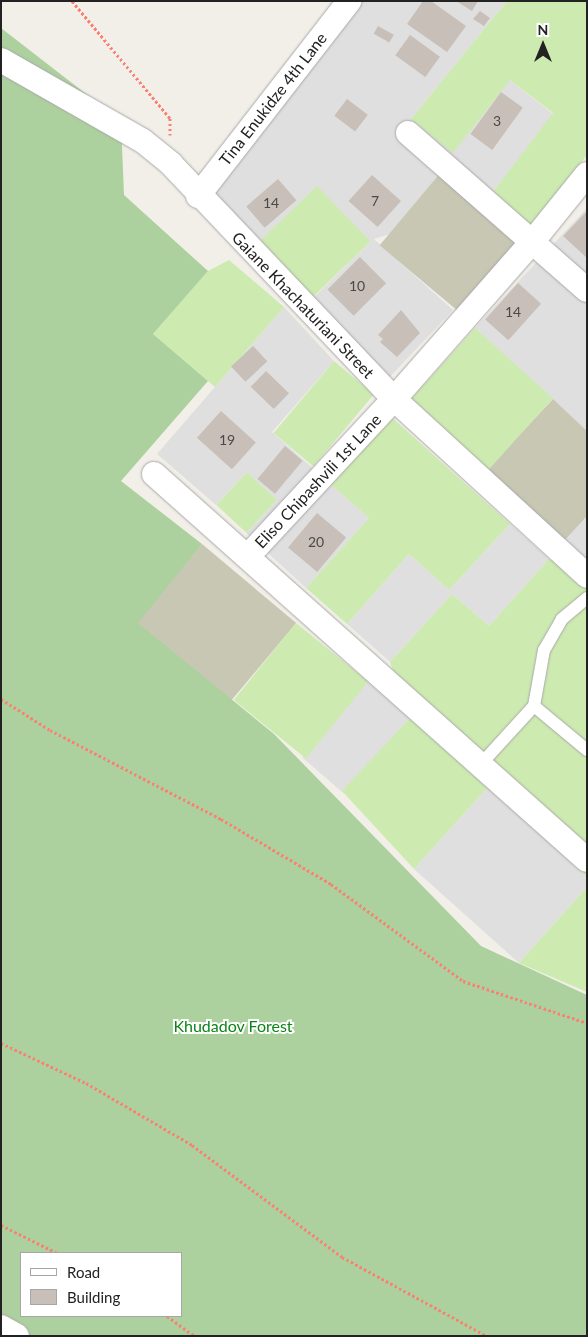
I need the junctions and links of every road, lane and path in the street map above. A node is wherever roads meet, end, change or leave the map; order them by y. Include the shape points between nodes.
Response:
1 (72, 1) edge
2 (348, 1) edge
3 (1, 60) edge
4 (408, 132) dead end
5 (171, 164) junction
6 (587, 174) edge
7 (198, 196) junction
8 (533, 242) junction
9 (587, 290) edge
10 (394, 399) junction
11 (154, 474) dead end
12 (248, 556) junction
13 (587, 576) edge
14 (587, 598) edge
15 (1, 699) edge
16 (534, 706) junction
17 (587, 750) edge
18 (481, 764) junction
19 (587, 860) edge
20 (587, 1023) edge
21 (1, 1043) edge
22 (1, 1225) edge
23 (55, 1252) edge
24 (168, 1317) edge
25 (1, 1327) edge
26 (17, 1336) edge
27 (195, 1336) edge
28 (487, 1336) edge

1 - 5 path via 170,118
2 - 7 street, Tina Enukidze 4th Lane
3 - 5 street, Gaiane Khachaturiani Street via 143,141
4 - 8 street
5 - 7 street, Gaiane Khachaturiani Street
6 - 8 street, Eliso Chipashvili 1st Lane
7 - 10 street, Gaiane Khachaturiani Street
8 - 9 street
8 - 10 street, Eliso Chipashvili 1st Lane
10 - 12 street, Eliso Chipashvili 1st Lane
10 - 13 street, Gaiane Khachaturiani Street
11 - 12 street
12 - 18 street, Eliso Chipashvili 1st Lane
14 - 16 lane via 562,619 544,650
15 - 20 path via 50,730 221,819 331,884 463,981
16 - 17 lane
16 - 18 lane
18 - 19 street, Eliso Chipashvili 1st Lane
21 - 28 path via 86,1082 192,1144 342,1257
22 - 23 path
24 - 27 path
25 - 26 street

